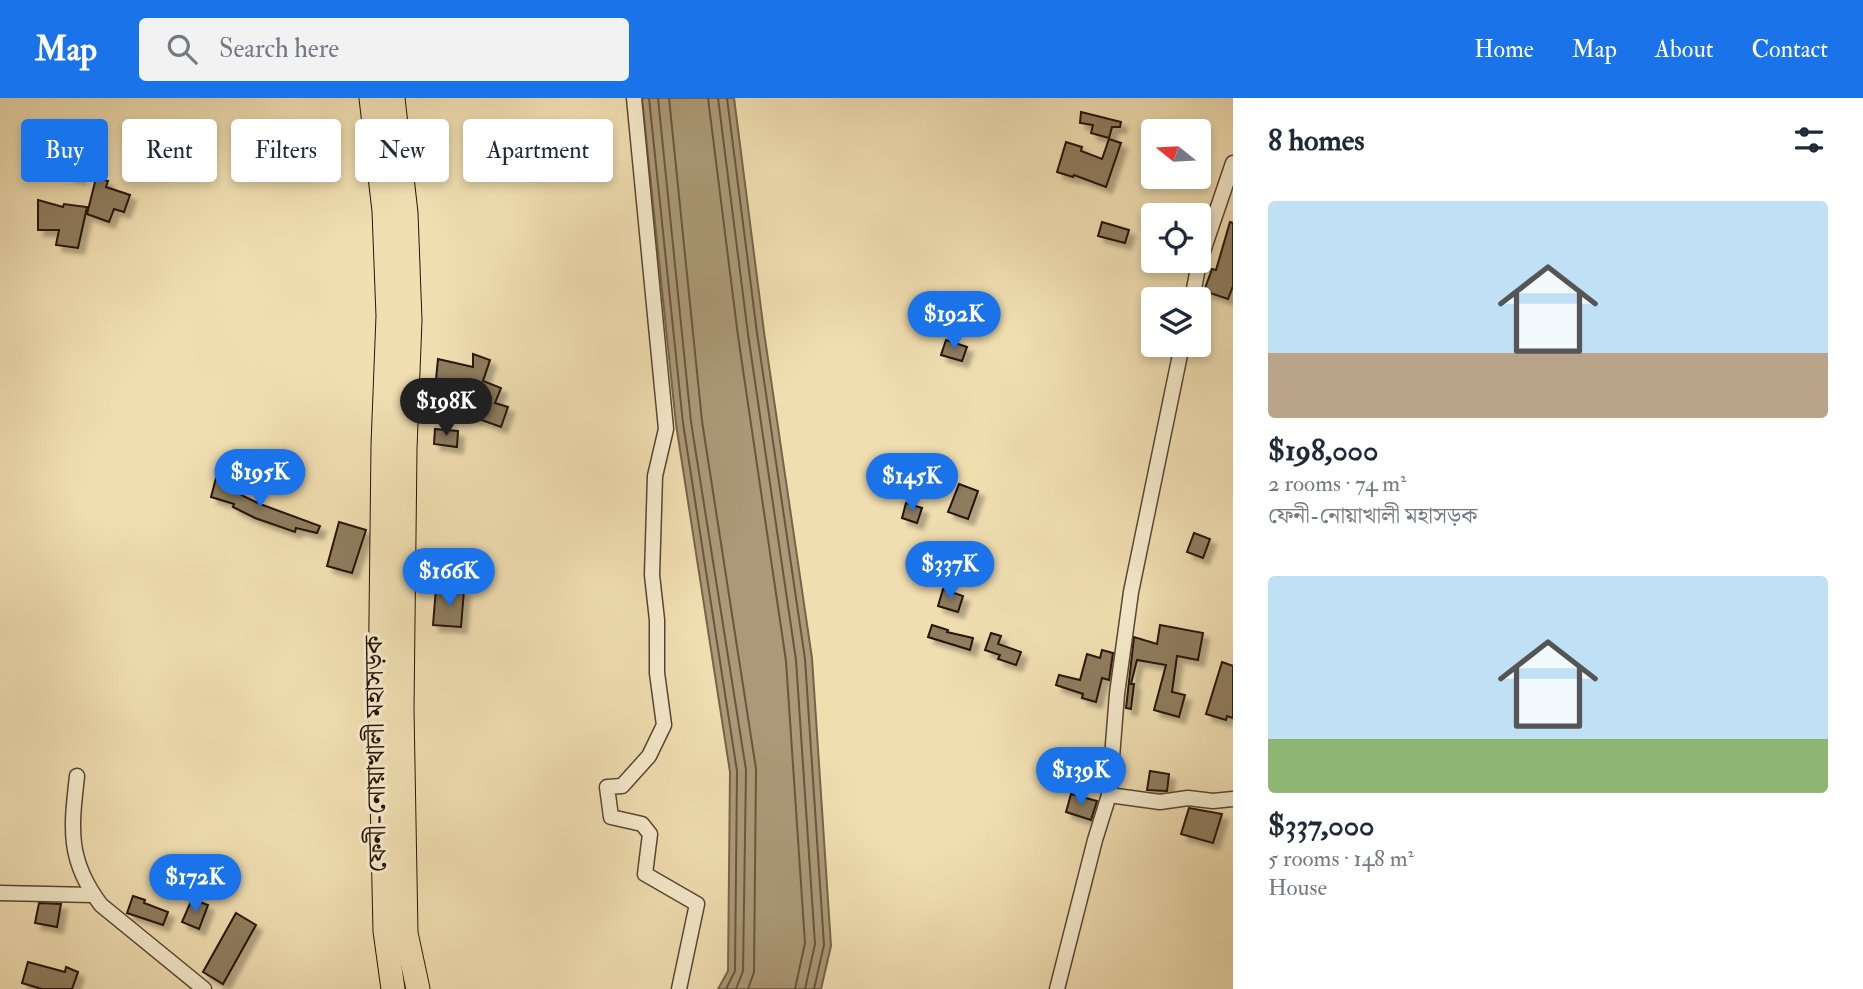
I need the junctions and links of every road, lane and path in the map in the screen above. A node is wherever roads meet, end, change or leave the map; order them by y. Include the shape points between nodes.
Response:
1 (371, 98) edge
2 (393, 98) edge
3 (634, 98) edge
4 (1233, 163) edge
5 (1194, 287) edge
6 (1180, 357) edge
7 (76, 776) dead end
8 (1109, 795) junction
9 (1233, 799) edge
10 (0, 893) edge
11 (93, 895) junction
12 (204, 989) edge
13 (393, 989) edge
14 (418, 989) edge
15 (679, 989) edge
16 (1057, 989) edge

1 - 13 highway, ফেনী-নোয়াখালী মহাসড়ক via 384,211 388,316 380,705 385,931
2 - 14 highway, ফেনী-নোয়াখালী মহাসড়ক via 406,213 410,306 402,709 406,933
3 - 15 street via 666,429 655,476 652,575 664,725 649,756 622,786 607,787 611,817 642,824 650,834 645,874 697,904
4 - 5 street
6 - 8 street via 1131,592
7 - 11 street via 74,852
8 - 9 street via 1160,802
8 - 16 street
10 - 11 street
11 - 12 street

